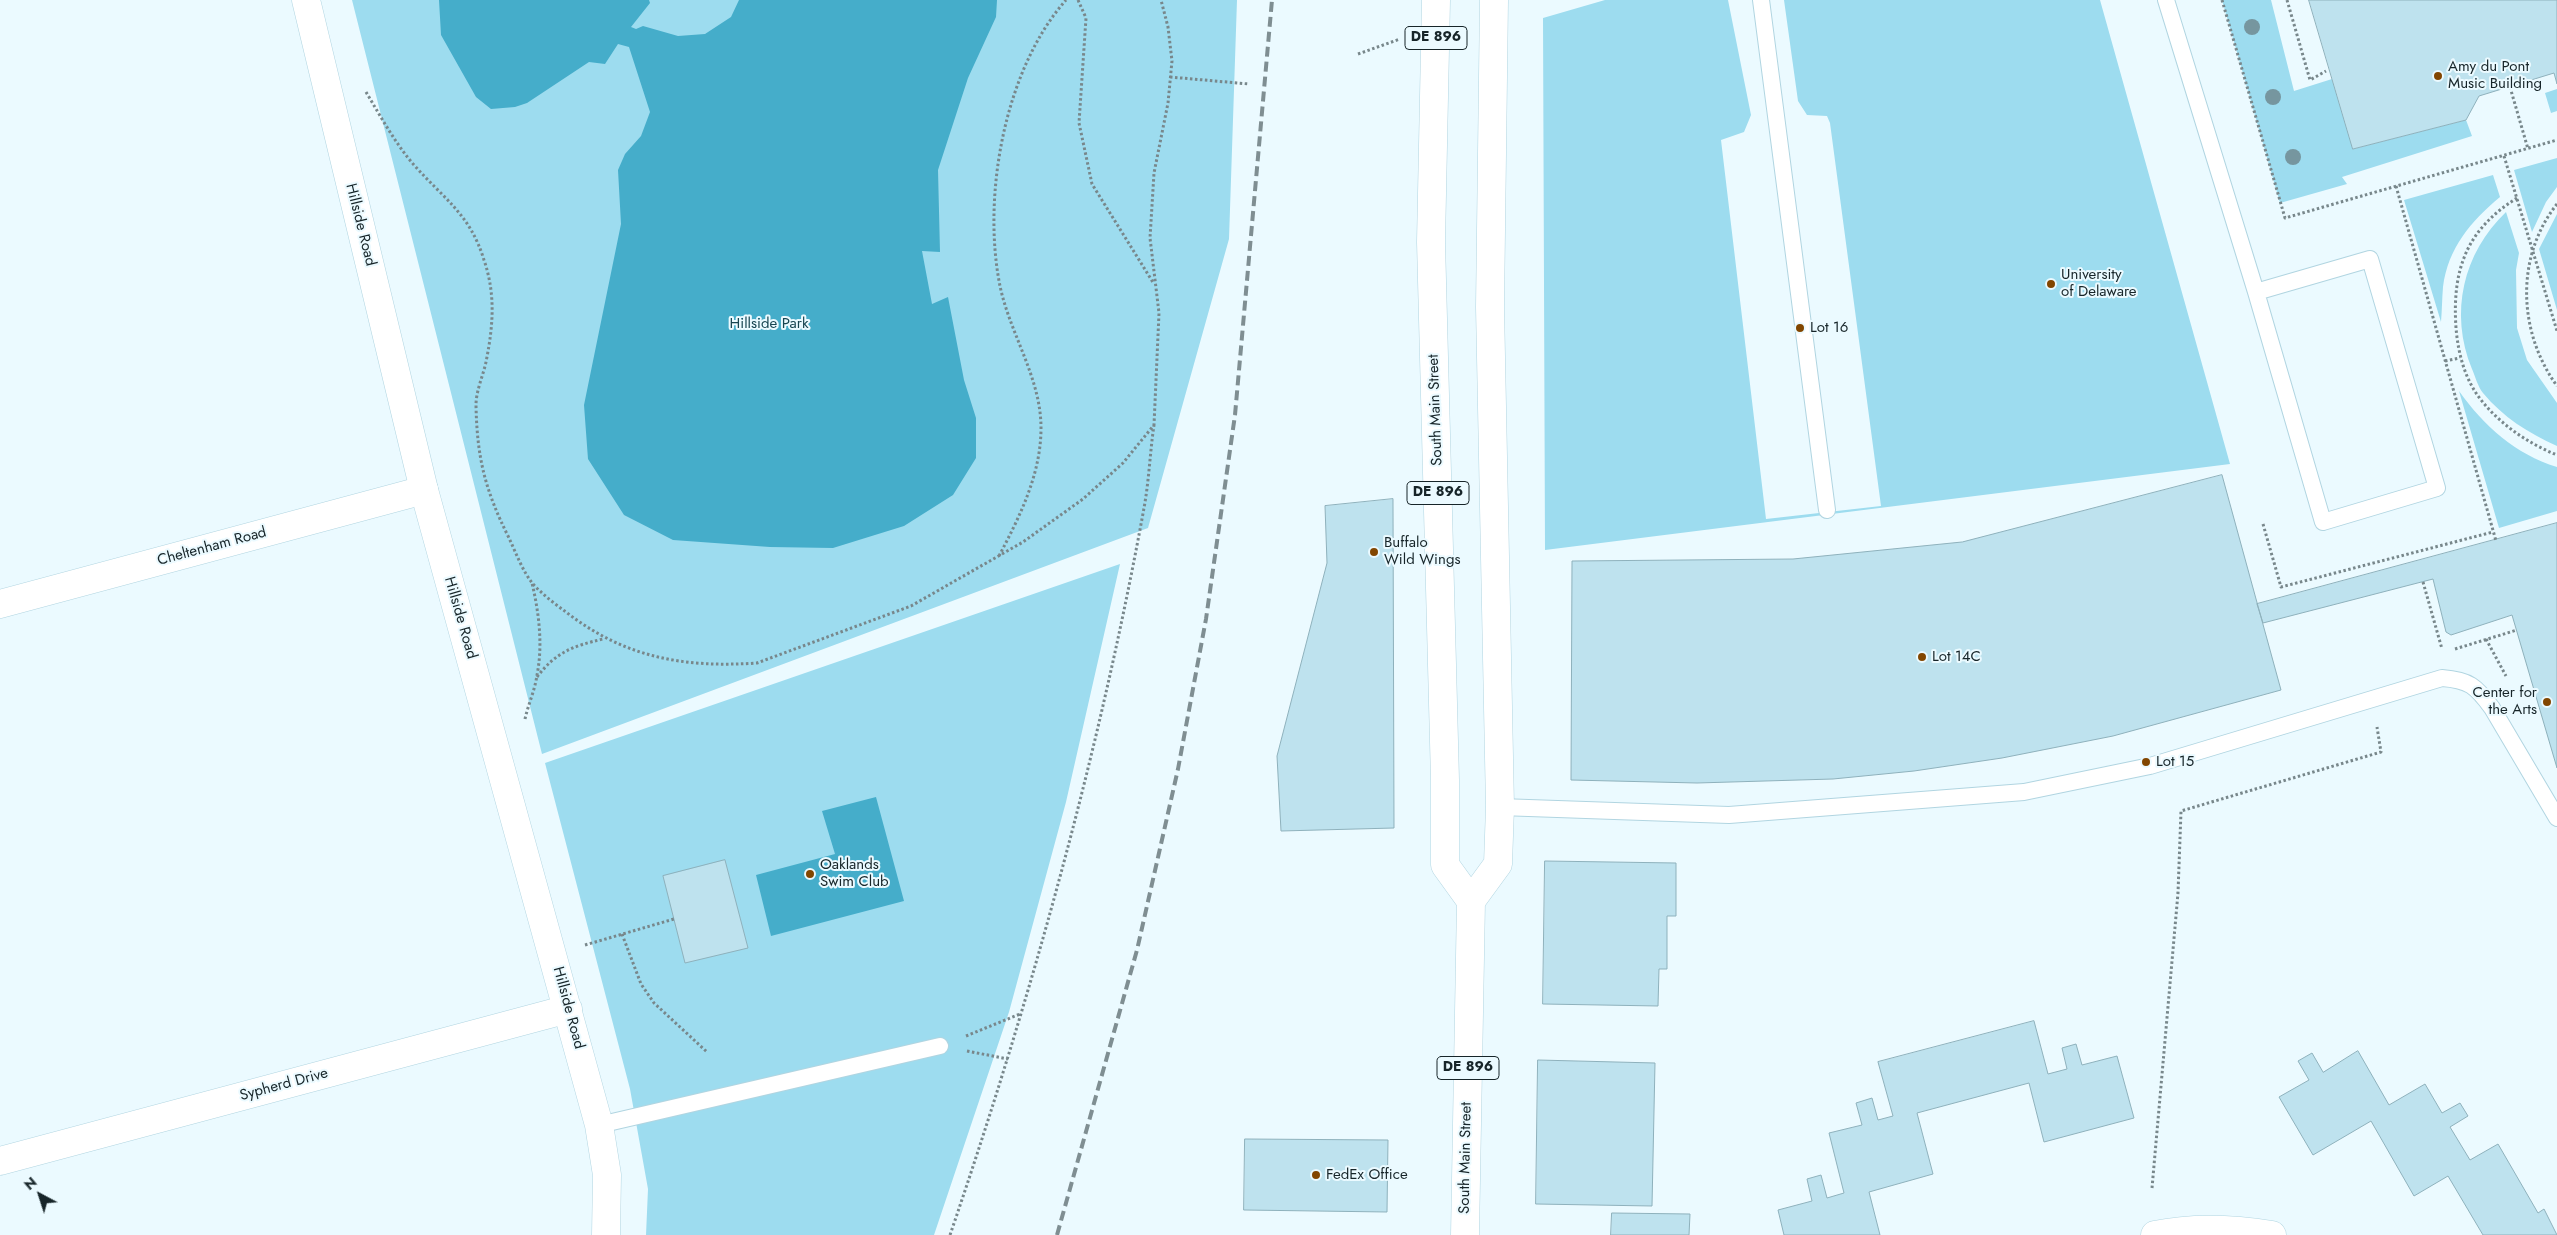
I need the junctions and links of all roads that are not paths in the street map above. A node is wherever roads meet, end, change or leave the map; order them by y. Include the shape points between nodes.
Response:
1 (306, 0) edge
2 (1436, 0) edge
3 (1494, 0) edge
4 (1761, 0) edge
5 (2166, 0) edge
6 (2256, 292) junction
7 (424, 490) junction
8 (1827, 510) dead end
9 (0, 604) edge
10 (1500, 807) junction
11 (2557, 818) edge
12 (1471, 901) junction
13 (568, 1009) junction
14 (940, 1046) road end
15 (600, 1125) junction
16 (0, 1161) edge
17 (606, 1235) edge
18 (1465, 1235) edge
19 (2155, 1235) edge
20 (2272, 1235) edge

1 - 7 street, Hillside Road
2 - 12 street, South Main Street / DE 896 via 1431,242 1445,865
3 - 10 street via 1490,298
4 - 8 lane
5 - 6 lane
6 - 6 lane via 2323,522 2437,488 2370,258
7 - 9 street, Cheltenham Road
7 - 13 street, Hillside Road
10 - 11 lane via 1729,815 2024,792 2150,766 2442,678 2470,683 2481,693
10 - 12 street via 1498,864
12 - 18 street, South Main Street / DE 896
13 - 15 street, Hillside Road
13 - 16 street, Sypherd Drive
14 - 15 lane
15 - 17 street, Hillside Road via 607,1175
19 - 20 street via 2203,1230

